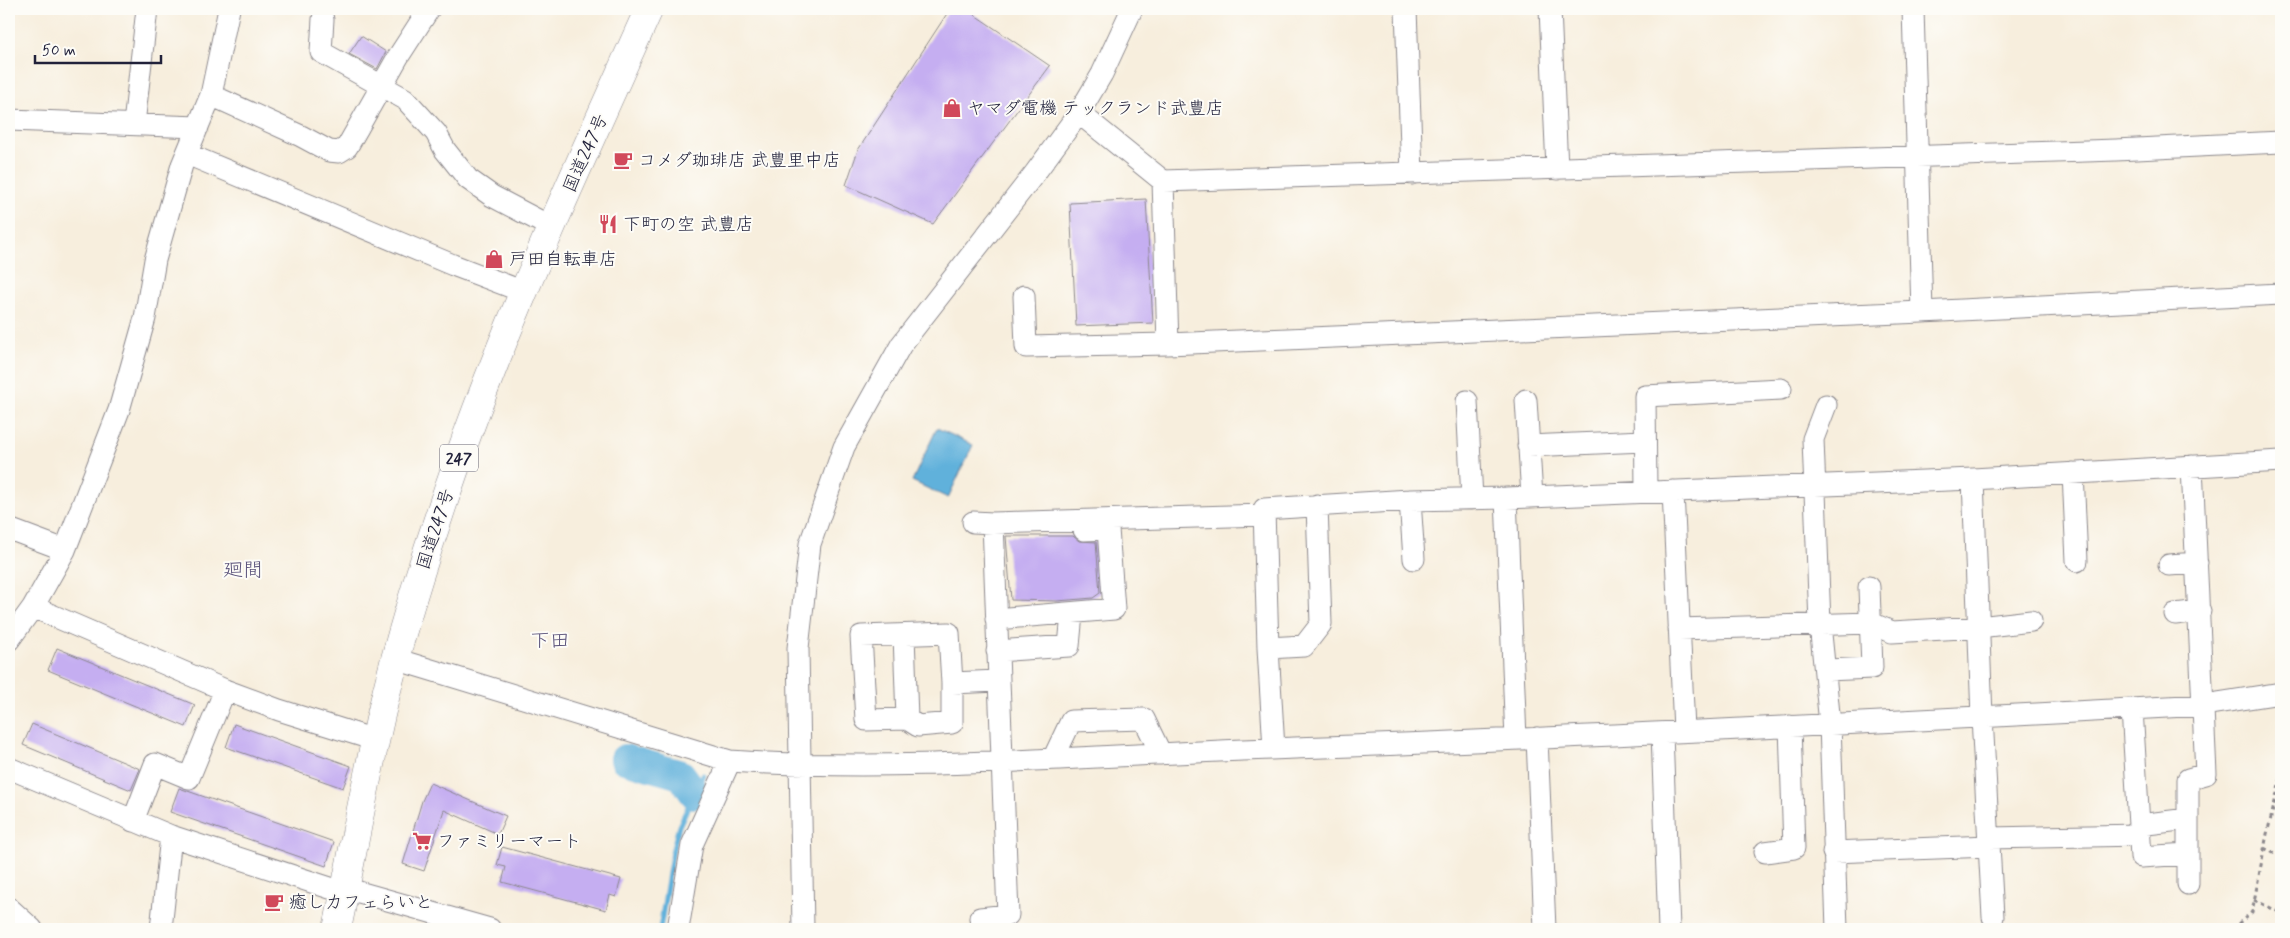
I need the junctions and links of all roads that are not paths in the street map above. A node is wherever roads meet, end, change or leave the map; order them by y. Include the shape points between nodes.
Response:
1 (147, 9) edge
2 (229, 9) edge
3 (429, 9) edge
4 (649, 9) edge
5 (1132, 9) edge
6 (1406, 9) edge
7 (1550, 9) edge
8 (1913, 9) edge
9 (323, 19) dead end
10 (381, 86) junction
11 (211, 95) junction
12 (1079, 113) junction
13 (9, 120) edge
14 (134, 124) junction
15 (198, 127) junction
16 (2281, 142) edge
17 (187, 154) junction
18 (1918, 157) junction
19 (1557, 169) junction
20 (1412, 174) junction
21 (1163, 181) junction
22 (552, 227) junction
23 (524, 292) junction
24 (2281, 294) edge
25 (1024, 296) dead end
26 (1922, 312) junction
27 (1168, 344) junction
28 (1781, 389) dead end
29 (1526, 400) dead end
30 (1467, 402) dead end
31 (1826, 405) dead end
32 (1644, 441) junction
33 (1528, 446) junction
34 (2281, 461) edge
35 (2192, 466) junction
36 (2073, 473) junction
37 (1973, 479) junction
38 (1816, 486) junction
39 (1673, 490) junction
40 (1646, 491) junction
41 (1532, 497) junction
42 (1506, 498) junction
43 (1472, 499) junction
44 (1410, 500) junction
45 (1317, 504) junction
46 (1264, 515) junction
47 (992, 526) junction
48 (9, 529) edge
49 (65, 550) junction
50 (1414, 560) dead end
51 (2077, 561) dead end
52 (2197, 562) junction
53 (2169, 565) dead end
54 (1869, 587) dead end
55 (33, 606) junction
56 (2200, 611) junction
57 (1072, 614) junction
58 (2175, 614) dead end
59 (996, 619) junction
60 (2031, 620) dead end
61 (1870, 623) junction
62 (1820, 624) junction
63 (1979, 627) junction
64 (1679, 629) junction
65 (904, 634) junction
66 (9, 640) edge
67 (1268, 648) junction
68 (997, 651) junction
69 (395, 660) junction
70 (1827, 670) junction
71 (998, 681) junction
72 (952, 683) junction
73 (225, 690) junction
74 (2281, 693) edge
75 (2204, 705) junction
76 (2132, 709) junction
77 (1982, 718) junction
78 (907, 719) junction
79 (1830, 724) junction
80 (1790, 726) junction
81 (1684, 730) junction
82 (1662, 733) junction
83 (1526, 739) junction
84 (375, 740) junction
85 (1274, 749) junction
86 (1162, 754) junction
87 (1053, 759) junction
88 (730, 761) junction
89 (1001, 761) junction
90 (799, 763) junction
91 (9, 768) edge
92 (2188, 819) junction
93 (133, 820) junction
94 (2140, 830) junction
95 (171, 836) junction
96 (1989, 842) junction
97 (1765, 852) dead end
98 (1833, 852) junction
99 (2188, 854) junction
100 (2188, 884) dead end
101 (346, 890) junction
102 (9, 908) edge
103 (1993, 917) dead end
104 (980, 918) dead end
105 (32, 929) edge
106 (161, 929) edge
107 (337, 929) edge
108 (490, 929) edge
109 (678, 929) edge
110 (803, 929) edge
111 (1545, 929) edge
112 (1670, 929) edge
113 (1837, 929) edge

1 - 14 street
2 - 11 street
3 - 10 street
4 - 22 highway, 国道247号 / 247
5 - 12 street via 1102,74
6 - 20 street
7 - 19 street
8 - 18 street
9 - 10 street via 321,52
10 - 11 street via 347,147 339,152 329,151
10 - 22 street via 405,99 436,133 468,179 492,196
11 - 15 street
12 - 21 street
12 - 90 street via 901,346 844,447 810,544 798,648
13 - 14 street
14 - 15 street
15 - 17 street
16 - 18 street
17 - 23 street
17 - 49 street via 155,260 146,318 119,410
18 - 19 street
18 - 26 street
19 - 20 street
20 - 21 street
21 - 27 street
22 - 23 highway, 国道247号 / 247
23 - 69 highway, 国道247号 / 247 via 488,378 438,516
24 - 26 street
25 - 27 street via 1026,347
26 - 27 street
28 - 32 street via 1645,396
29 - 33 street
30 - 43 street
31 - 38 street via 1813,439
32 - 33 street
32 - 40 street
33 - 41 street
34 - 35 street
35 - 36 street
35 - 52 street
36 - 37 street
36 - 51 street
37 - 38 street
37 - 63 street
38 - 39 street
38 - 62 street
39 - 40 street
39 - 64 street
40 - 41 street
41 - 42 street
42 - 43 street
42 - 83 street
43 - 44 street
44 - 45 street
44 - 50 street
45 - 46 street via 1264,509
45 - 67 street via 1321,624 1304,646
46 - 47 street
46 - 67 street
47 - 57 street via 1108,529 1114,609
47 - 59 street
48 - 49 street
49 - 55 street
52 - 53 street
52 - 56 street
54 - 61 street
55 - 66 street
55 - 73 street
56 - 58 street
56 - 75 street
57 - 59 street
57 - 68 street via 1069,646
59 - 68 street
60 - 63 street
61 - 62 street
61 - 63 street via 1892,632
61 - 70 street via 1872,668
62 - 64 street
62 - 70 street
63 - 77 street
64 - 81 street
65 - 72 street via 950,633
65 - 78 street
65 - 78 street via 862,636 866,720
67 - 85 street
68 - 71 street
69 - 84 highway, 国道247号 / 247
69 - 88 street
70 - 79 street
71 - 72 street
71 - 89 street
72 - 78 street via 952,723 918,726
73 - 84 street
73 - 93 street via 189,778 155,764
74 - 75 street
75 - 76 street
75 - 92 street via 2206,774 2188,778
76 - 77 street
76 - 94 street
77 - 79 street
77 - 96 street
79 - 80 street
79 - 98 street
80 - 81 street
80 - 97 street via 1794,848
81 - 82 street
82 - 83 street
82 - 112 street
83 - 85 street
83 - 111 street
84 - 101 highway, 国道247号 / 247
85 - 86 street
86 - 87 street
86 - 87 street via 1144,719 1071,720
87 - 89 street
88 - 90 street
88 - 109 street via 692,845
89 - 90 street via 897,765
89 - 104 street via 1008,915
90 - 110 street
91 - 93 street
92 - 94 street
92 - 99 street
93 - 95 street
94 - 96 street
94 - 99 street via 2140,857
95 - 101 street via 330,888
95 - 106 street
96 - 98 street
96 - 103 street
98 - 113 street
99 - 100 street
101 - 107 highway, 国道247号 / 247
101 - 108 street
102 - 105 street

